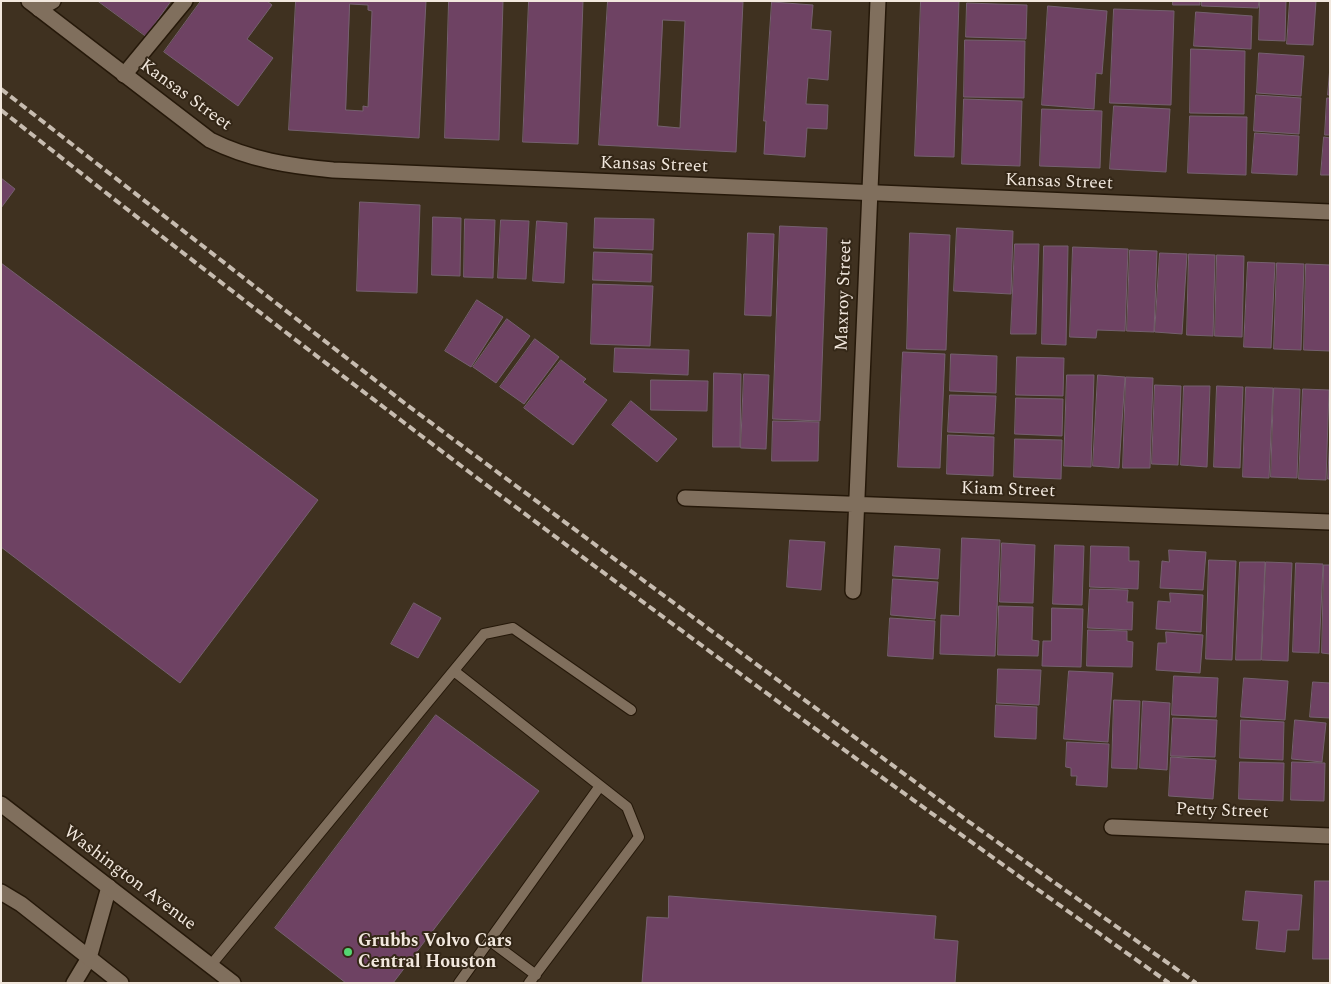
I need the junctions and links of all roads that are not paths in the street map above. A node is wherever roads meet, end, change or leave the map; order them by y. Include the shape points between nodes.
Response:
1 (53, 1) edge
2 (185, 1) edge
3 (878, 1) edge
4 (36, 4) edge
5 (124, 75) junction
6 (869, 192) junction
7 (1330, 212) edge
8 (685, 498) dead end
9 (856, 504) junction
10 (1330, 522) edge
11 (853, 591) dead end
12 (454, 671) junction
13 (631, 710) dead end
14 (600, 786) junction
15 (1, 804) edge
16 (1112, 827) dead end
17 (1330, 836) edge
18 (109, 887) junction
19 (1, 892) edge
20 (489, 940) junction
21 (89, 958) junction
22 (211, 965) junction
23 (532, 979) edge
24 (74, 983) edge
25 (121, 983) edge
26 (233, 983) edge
27 (459, 983) edge

1 - 4 street
2 - 5 street
3 - 6 street, Maxroy Street
4 - 5 street, Kansas Street
5 - 6 street, Kansas Street via 210,140 234,152 292,167
6 - 7 street, Kansas Street
6 - 9 street, Maxroy Street
8 - 9 street, Kiam Street
9 - 10 street, Kiam Street
9 - 11 street, Maxroy Street
12 - 13 lane via 484,634 513,628
12 - 14 lane
12 - 22 lane
14 - 20 lane
14 - 23 lane via 628,807 639,836
15 - 18 street, Washington Avenue
16 - 17 street, Petty Street
18 - 21 street
18 - 22 street, Washington Avenue
19 - 21 street
20 - 23 lane
20 - 27 lane
21 - 24 street
21 - 25 street
22 - 26 street, Washington Avenue

